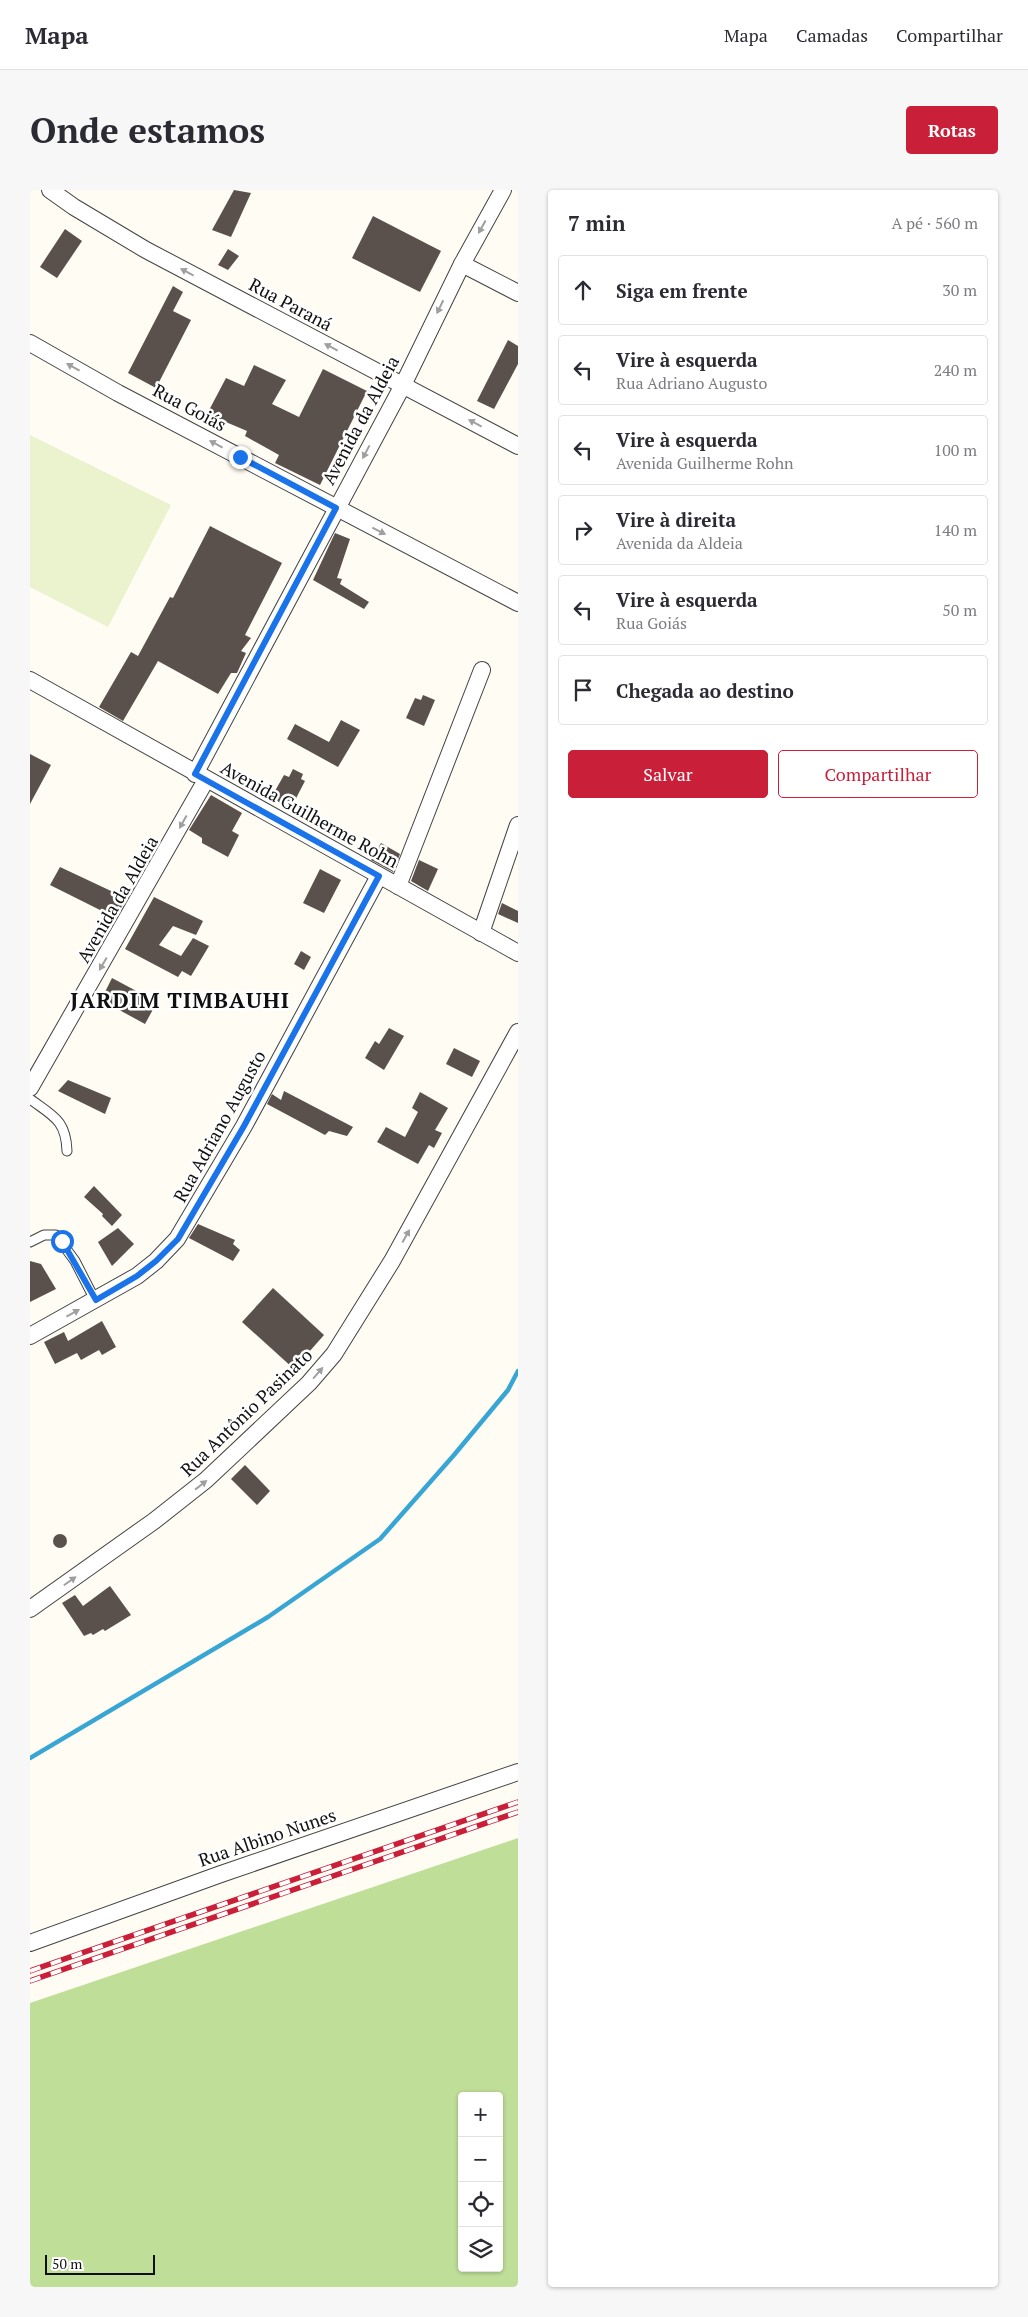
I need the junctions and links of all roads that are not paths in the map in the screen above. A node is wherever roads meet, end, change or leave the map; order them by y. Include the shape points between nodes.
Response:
1 (50, 190) edge
2 (503, 190) edge
3 (462, 264) junction
4 (518, 293) edge
5 (30, 343) edge
6 (403, 385) junction
7 (518, 446) edge
8 (336, 508) junction
9 (518, 603) edge
10 (482, 670) dead end
11 (32, 685) edge
12 (200, 777) junction
13 (518, 825) edge
14 (379, 876) junction
15 (398, 886) junction
16 (481, 933) junction
17 (518, 953) edge
18 (518, 1032) edge
19 (30, 1088) edge
20 (30, 1099) edge
21 (67, 1151) dead end
22 (30, 1242) edge
23 (96, 1300) junction
24 (30, 1336) edge
25 (30, 1609) edge
26 (518, 1772) edge
27 (30, 1943) edge

6 -> 1 street, Rua Paraná via 146,250
2 -> 3 street, Avenida da Aldeia
3 - 4 street
3 -> 6 street, Avenida da Aldeia
8 -> 5 street, Rua Goiás
7 -> 6 street, Rua Paraná
6 -> 8 street, Avenida da Aldeia
8 -> 9 street, Rua Goiás
8 - 12 street, Avenida da Aldeia
10 - 15 street
11 - 12 street, Avenida Guilherme Rohn
12 - 14 street, Avenida Guilherme Rohn
12 -> 19 street, Avenida da Aldeia
13 - 16 street
14 - 15 street, Avenida Guilherme Rohn
14 - 23 street, Rua Adriano Augusto via 178,1239 137,1276
15 - 16 street, Avenida Guilherme Rohn
16 - 17 street, Avenida Guilherme Rohn
25 -> 18 street, Rua Antônio Pasinato via 206,1480 309,1383 334,1354 392,1261
20 - 21 lane via 63,1125
22 - 23 lane via 44,1235 56,1235 75,1261
24 -> 23 street, Rua Adriano Augusto
26 - 27 street, Rua Albino Nunes

